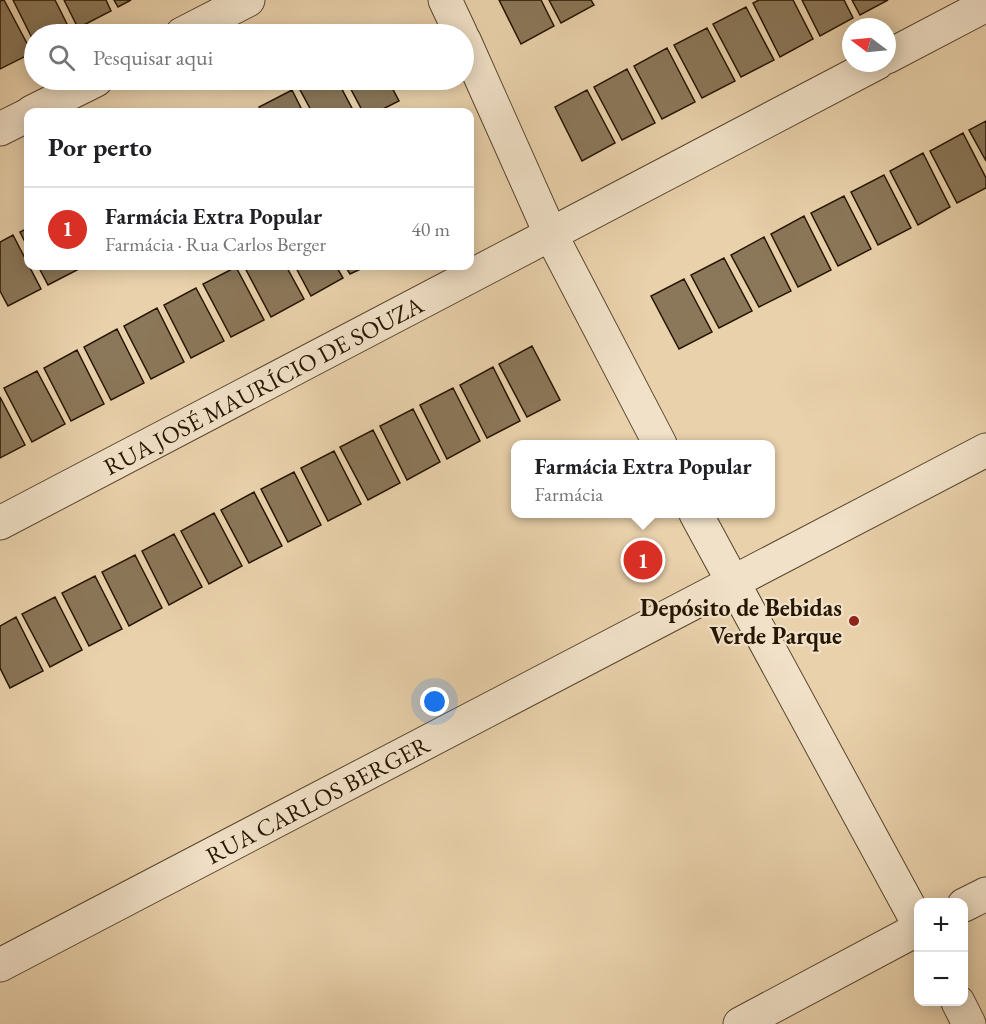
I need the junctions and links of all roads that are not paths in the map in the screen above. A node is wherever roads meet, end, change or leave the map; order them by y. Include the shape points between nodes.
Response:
1 (248, 0) edge
2 (446, 0) edge
3 (986, 5) edge
4 (201, 24) edge
5 (457, 24) edge
6 (896, 52) edge
7 (474, 63) edge
8 (860, 72) edge
9 (77, 90) edge
10 (42, 108) edge
11 (24, 117) edge
12 (0, 129) edge
13 (551, 236) junction
14 (658, 440) edge
15 (986, 450) edge
16 (699, 518) edge
17 (0, 523) edge
18 (732, 583) junction
19 (986, 894) edge
20 (968, 903) edge
21 (914, 915) edge
22 (914, 931) edge
23 (0, 965) edge
24 (960, 1006) edge
25 (740, 1024) edge
26 (969, 1024) edge

1 - 4 street
2 - 5 street
3 - 6 street
7 - 13 street
8 - 13 street, RUA JOSÉ MAURÍCIO DE SOUZA
9 - 10 street
11 - 12 street
13 - 14 street
13 - 17 street, RUA JOSÉ MAURÍCIO DE SOUZA
15 - 18 street, RUA CARLOS BERGER
16 - 18 street
18 - 21 street
18 - 23 street, RUA CARLOS BERGER
19 - 20 street
22 - 25 street
24 - 26 street

